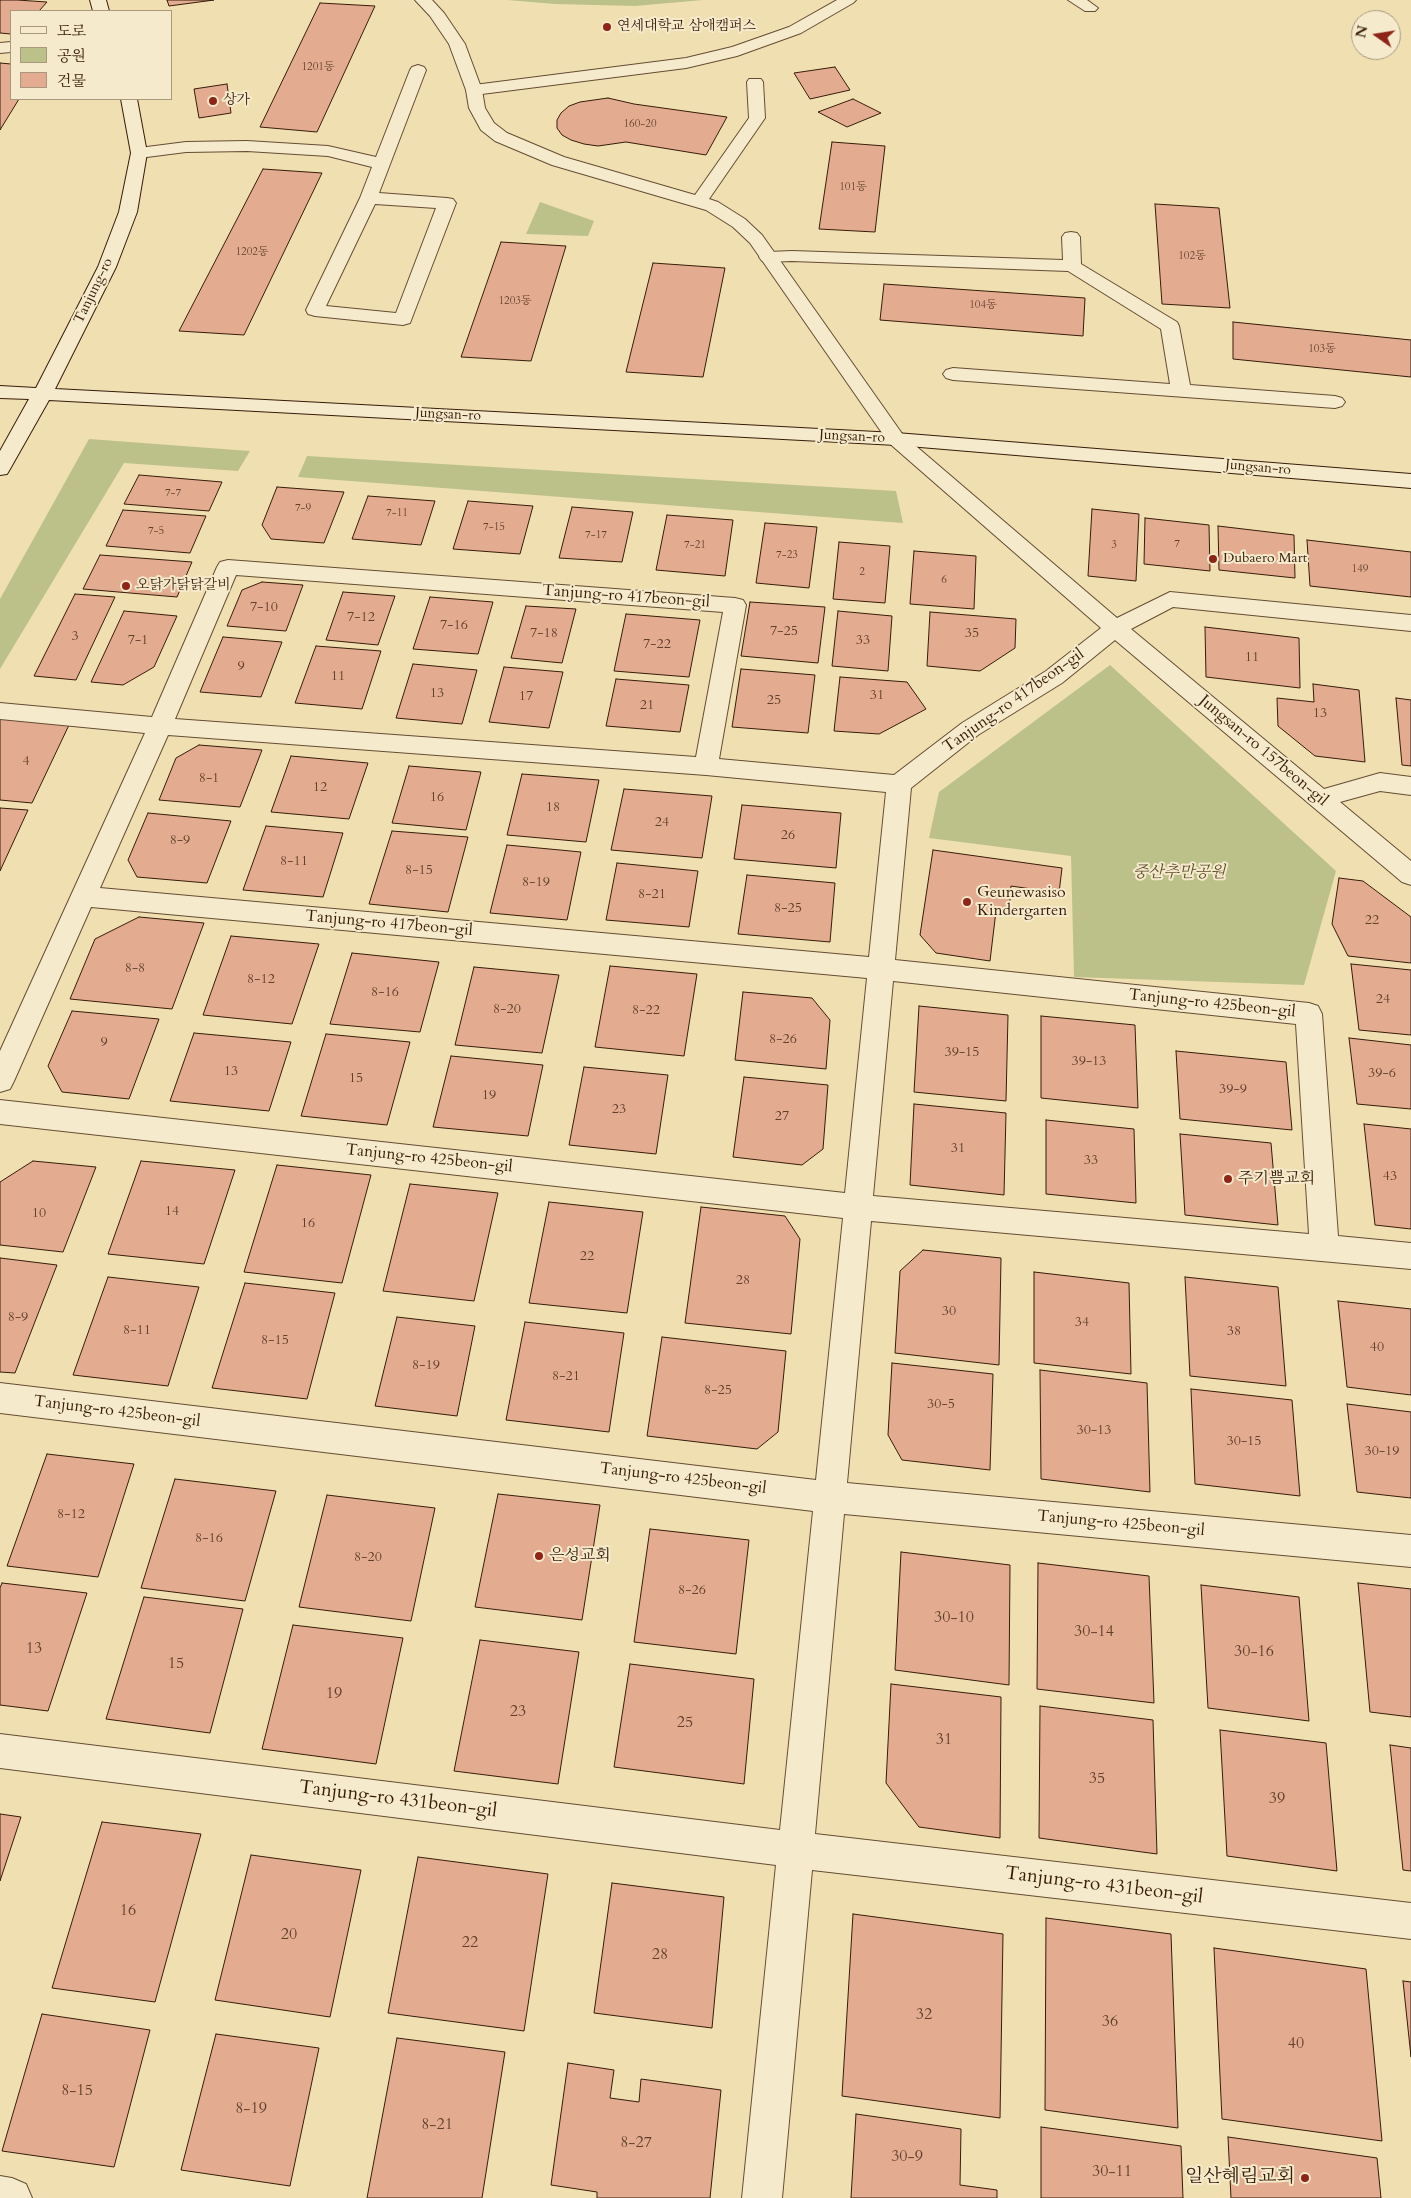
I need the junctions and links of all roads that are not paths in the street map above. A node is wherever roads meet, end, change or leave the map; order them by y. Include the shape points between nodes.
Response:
1 (423, 0) edge
2 (848, 0) edge
3 (418, 70) dead end
4 (755, 82) dead end
5 (474, 90) junction
6 (129, 100) edge
7 (139, 153) junction
8 (382, 164) junction
9 (369, 198) junction
10 (698, 202) junction
11 (1071, 237) dead end
12 (768, 256) junction
13 (1072, 266) junction
14 (953, 374) dead end
15 (0, 392) edge
16 (1181, 392) junction
17 (43, 395) junction
18 (1335, 402) dead end
19 (896, 439) junction
20 (0, 469) edge
21 (1411, 481) edge
22 (1411, 623) edge
23 (1115, 628) junction
24 (0, 711) edge
25 (160, 726) junction
26 (706, 766) junction
27 (898, 784) junction
28 (1411, 786) edge
29 (1320, 799) junction
30 (1411, 875) edge
31 (83, 896) junction
32 (881, 969) junction
33 (0, 1081) edge
34 (0, 1112) edge
35 (858, 1207) junction
36 (1324, 1249) junction
37 (1411, 1256) edge
38 (0, 1398) edge
39 (830, 1497) junction
40 (1411, 1551) edge
41 (0, 1750) edge
42 (796, 1850) junction
43 (1411, 1921) edge
44 (0, 2196) edge
45 (12, 2198) edge
46 (762, 2198) edge

1 - 5 street, Jungsan-ro via 457,44
2 - 5 street via 795,30 686,63
3 - 8 street
4 - 10 street via 757,118
5 - 10 street, Jungsan-ro via 477,108 487,126 501,137 558,161
6 - 7 street, Tanjung-ro
7 - 8 street via 186,147 247,146 328,151
7 - 17 street, Tanjung-ro via 128,212 114,248
8 - 9 street
9 - 9 street via 447,203 403,319 315,310
10 - 12 street, Jungsan-ro via 712,206 739,223
11 - 13 street
12 - 13 street
12 - 19 street, Jungsan-ro
13 - 16 street via 1170,326
14 - 16 street
15 - 17 street, Jungsan-ro
16 - 18 street
17 - 19 street, Jungsan-ro
17 - 20 street, Tanjung-ro
19 - 21 street, Jungsan-ro
19 - 23 street, Jungsan-ro 157beon-gil
22 - 23 street via 1170,599
23 - 27 street, Tanjung-ro 417beon-gil via 1054,677 970,729
23 - 29 street, Jungsan-ro 157beon-gil
24 - 25 street
25 - 26 street
25 - 26 street, Tanjung-ro 417beon-gil via 228,567 735,605
25 - 31 street, Tanjung-ro 417beon-gil
26 - 27 street
27 - 32 street
28 - 29 street via 1380,782
29 - 30 street, Jungsan-ro 157beon-gil
31 - 32 street, Tanjung-ro 417beon-gil
31 - 33 street
32 - 35 street
32 - 36 street, Tanjung-ro 425beon-gil via 1310,1014
34 - 35 street, Tanjung-ro 425beon-gil
35 - 36 street, Tanjung-ro 425beon-gil
35 - 39 street
36 - 37 street, Tanjung-ro 425beon-gil
38 - 39 street, Tanjung-ro 425beon-gil
39 - 40 street, Tanjung-ro 425beon-gil
39 - 42 street
41 - 42 street, Tanjung-ro 431beon-gil
42 - 43 street, Tanjung-ro 431beon-gil
42 - 46 street
44 - 45 street

